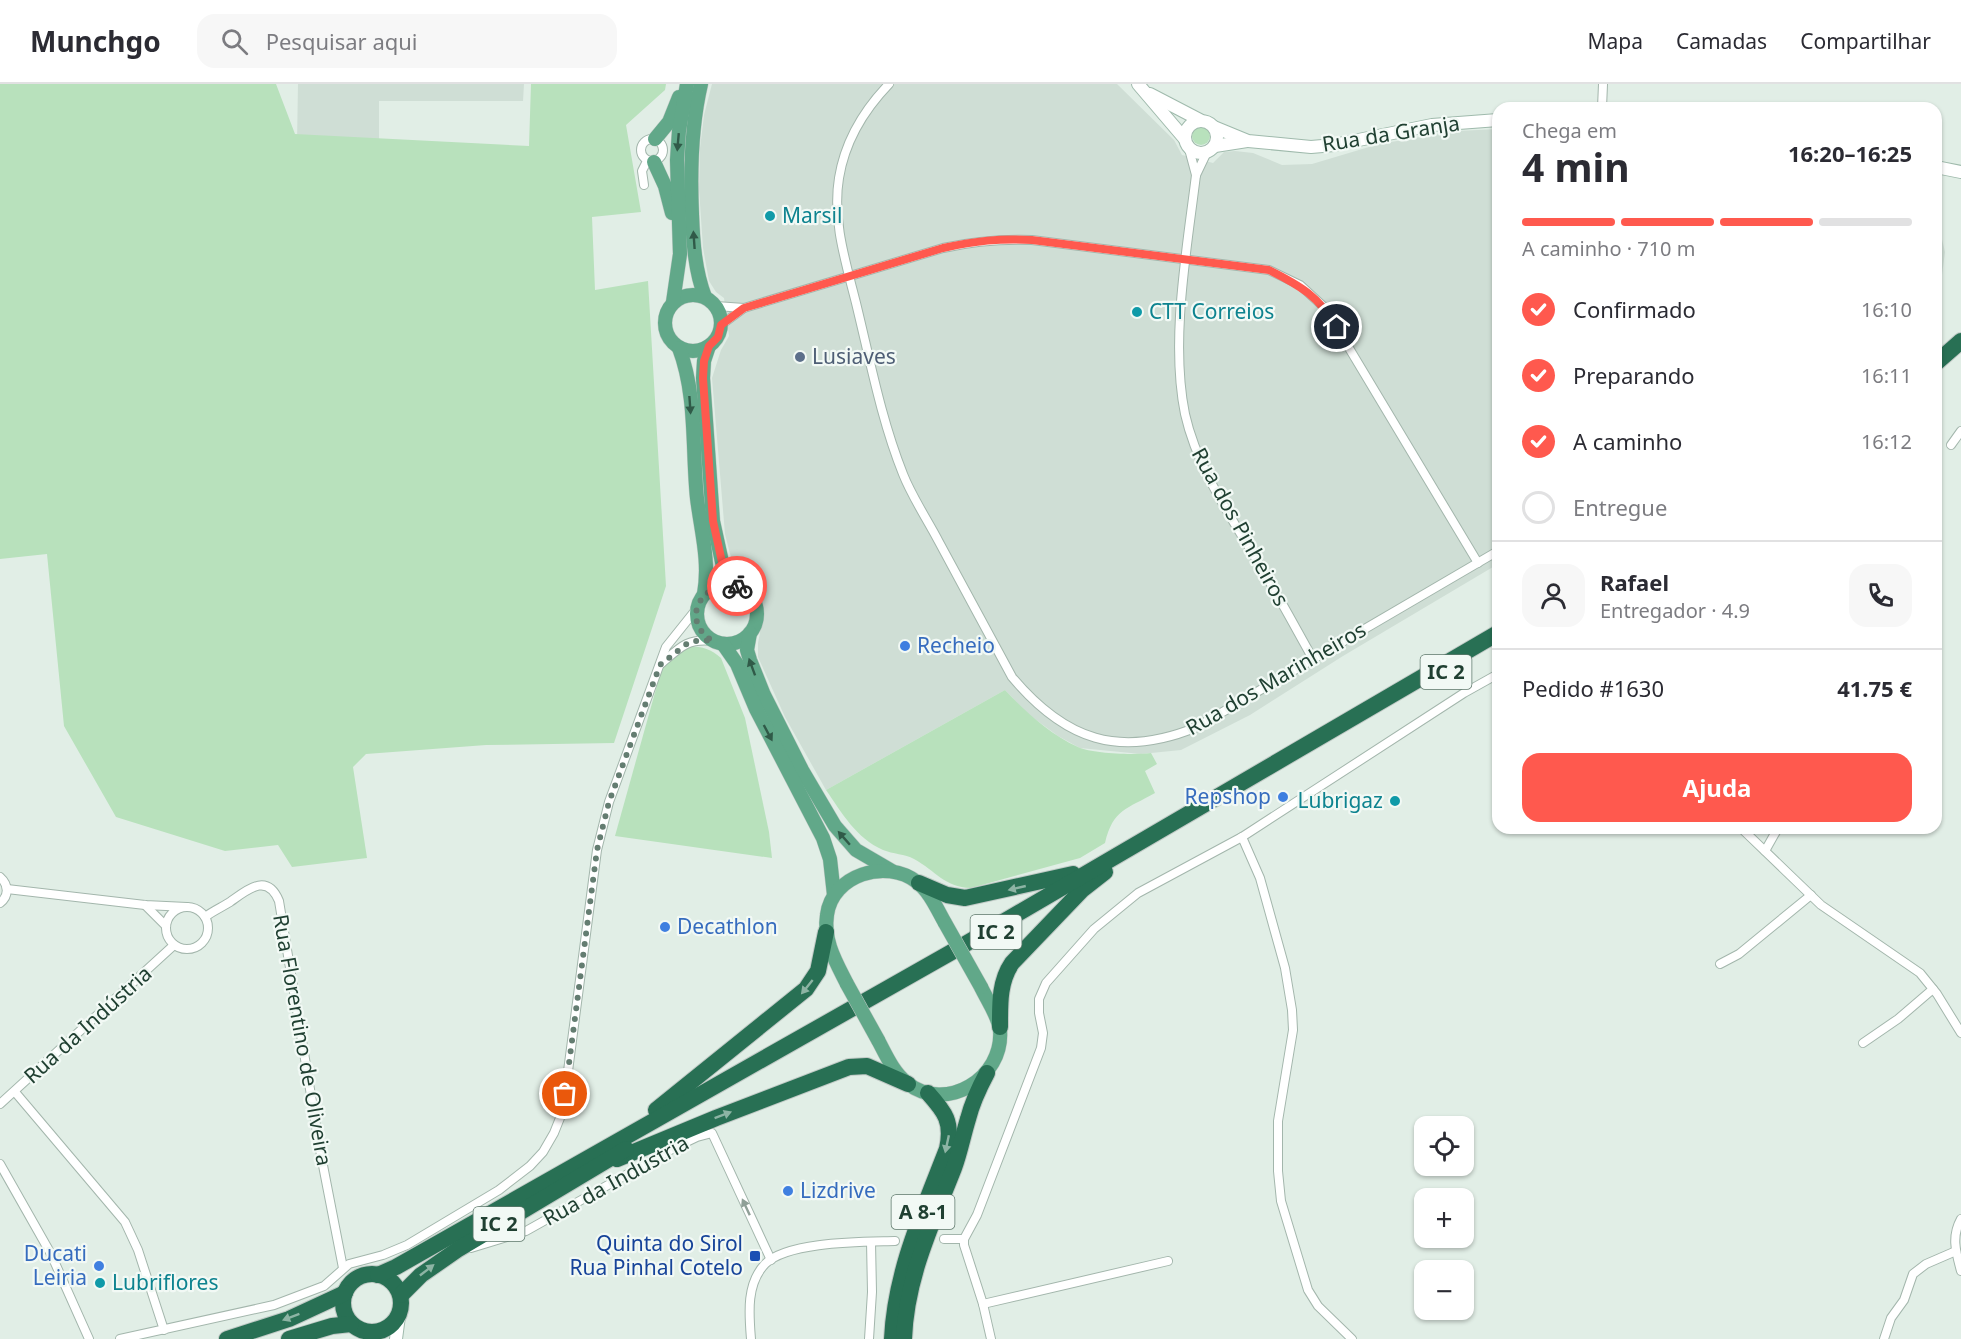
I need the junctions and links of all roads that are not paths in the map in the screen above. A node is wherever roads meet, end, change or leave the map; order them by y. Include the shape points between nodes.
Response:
1 (686, 84) edge
2 (701, 84) edge
3 (889, 84) edge
4 (1603, 84) edge
5 (1142, 88) edge
6 (1602, 102) edge
7 (1200, 120) junction
8 (1492, 120) edge
9 (1214, 127) junction
10 (655, 140) junction
11 (1248, 141) junction
12 (1187, 144) junction
13 (1211, 149) junction
14 (650, 161) junction
15 (1942, 168) edge
16 (1961, 172) edge
17 (1196, 175) junction
18 (644, 185) dead end
19 (680, 241) junction
20 (1186, 260) junction
21 (850, 277) junction
22 (710, 301) junction
23 (673, 302) junction
24 (744, 308) junction
25 (721, 325) junction
26 (1961, 341) edge
27 (709, 346) junction
28 (679, 348) junction
29 (1961, 356) edge
30 (1942, 358) edge
31 (1942, 371) edge
32 (1961, 431) edge
33 (1951, 445) dead end
34 (1492, 555) edge
35 (1478, 563) junction
36 (737, 586) junction
37 (701, 601) junction
38 (750, 633) junction
39 (1492, 636) edge
40 (718, 642) junction
41 (1492, 644) edge
42 (1313, 659) junction
43 (660, 665) junction
44 (1492, 678) edge
45 (1748, 834) edge
46 (1775, 834) edge
47 (1242, 837) junction
48 (1766, 851) junction
49 (1119, 861) junction
50 (1094, 868) junction
51 (892, 871) junction
52 (0, 877) edge
53 (919, 883) junction
54 (7, 889) junction
55 (834, 896) junction
56 (1811, 896) junction
57 (0, 903) edge
58 (145, 905) junction
59 (187, 907) junction
60 (205, 917) junction
61 (166, 926) junction
62 (826, 932) junction
63 (174, 945) junction
64 (1720, 964) dead end
65 (1933, 989) junction
66 (1000, 1027) junction
67 (1961, 1033) edge
68 (1863, 1043) dead end
69 (987, 1073) junction
70 (908, 1084) junction
71 (15, 1092) junction
72 (928, 1093) junction
73 (0, 1104) edge
74 (0, 1164) edge
75 (592, 1170) junction
76 (543, 1184) junction
77 (1961, 1219) edge
78 (944, 1239) dead end
79 (964, 1239) junction
80 (895, 1241) dead end
81 (871, 1242) junction
82 (457, 1250) junction
83 (1956, 1251) junction
84 (771, 1260) junction
85 (1168, 1261) dead end
86 (343, 1268) junction
87 (1961, 1271) edge
88 (378, 1275) junction
89 (345, 1293) junction
90 (400, 1295) junction
91 (983, 1304) junction
92 (399, 1316) junction
93 (164, 1330) junction
94 (359, 1333) edge
95 (869, 1336) edge
96 (89, 1339) edge
97 (120, 1339) edge
98 (227, 1339) edge
99 (289, 1339) edge
100 (396, 1339) edge
101 (752, 1339) edge
102 (862, 1339) edge
103 (892, 1339) edge
104 (904, 1339) edge
105 (991, 1339) edge
106 (1352, 1339) edge
107 (1884, 1339) edge

1 - 10 main road via 669,122
1 -> 19 main road via 677,160
22 -> 2 main road via 696,266 690,180
3 - 21 street, Rua dos Marinheiros via 861,117 843,157 838,180 838,223
4 - 6 street
5 - 7 main road
5 - 12 main road
7 - 9 main road
7 - 12 main road via 1186,128
8 - 11 main road, Rua da Granja via 1418,127 1328,146
9 - 11 main road, Rua da Granja
9 - 13 main road via 1217,135
10 - 14 street via 663,151 660,158
10 - 14 street via 644,142 640,148 642,156
11 - 13 main road, Rua da Granja
12 - 13 main road via 1198,153
12 - 17 street, Rua dos Pinheiros
13 - 17 street, Rua dos Pinheiros
14 - 18 street via 642,171
14 - 19 main road via 666,186
15 - 16 main road
17 - 20 street, Rua dos Pinheiros
19 - 23 main road
20 - 21 street via 998,238 943,248
20 - 35 street via 1269,270 1300,285 1325,308
20 - 42 street, Rua dos Pinheiros via 1179,362 1193,442 1218,495
21 - 24 street
21 - 42 street, Rua dos Marinheiros via 886,426 903,475 1012,677 1038,705 1063,724 1094,738 1112,742 1149,741 1197,727
22 - 23 main road via 692,294
22 - 24 street
22 - 25 main road via 720,315
23 - 28 main road via 664,318 664,327
24 - 25 street
25 - 27 main road via 718,337
26 - 30 highway
27 - 28 main road via 698,351
27 - 36 main road via 703,378 713,521 722,562
28 -> 37 main road via 688,377 697,498 707,559
29 - 31 highway
32 - 33 street
34 - 35 street, Rua dos Marinheiros
35 - 42 street, Rua dos Marinheiros
36 - 37 main road via 719,585
36 - 38 main road via 755,606 756,620
37 - 40 main road via 699,626
37 - 43 street via 666,647
38 - 40 main road via 735,643
51 -> 38 main road via 856,850 835,826 764,695 747,650
39 - 50 highway, IC 2
40 - 43 street via 689,642
40 -> 55 main road via 736,664 823,838
41 - 49 highway, IC 2
43 - 86 street via 609,802 597,850 565,1094 554,1132 530,1166 499,1190 407,1245
44 - 47 street
45 - 48 street
46 - 48 street
47 - 79 street via 1138,893 1094,929 1046,983 1039,999 1041,1048 977,1215
47 - 106 street via 1260,878 1285,968 1292,1010 1293,1030 1278,1121 1281,1201 1308,1290 1318,1306
48 - 56 street
49 - 66 highway via 1082,890 1012,963 1001,990
49 - 75 highway, IC 2
50 -> 53 highway via 965,898 947,896
50 - 76 highway, IC 2
51 - 53 main road
51 - 55 main road via 858,876
52 - 54 street
53 - 66 main road, bridge via 931,897
54 - 57 street
54 - 58 street
55 - 62 main road
56 - 64 street via 1739,954
56 - 65 street via 1920,973
58 - 59 street
58 - 61 street
59 - 60 street via 201,911
59 - 61 street via 175,910
60 - 63 street via 209,929 204,942 187,950
60 - 86 street, Rua Florentino de Oliveira via 251,887 264,886 276,894
61 - 63 street
62 - 70 main road, bridge via 847,984 894,1069
62 -> 76 highway via 818,970 800,996 658,1110
63 - 71 street, Rua da Indústria
65 - 67 street
65 - 68 street
66 - 69 main road via 996,1056
69 - 72 main road via 963,1090 946,1095
69 - 104 highway, A 8-1 via 973,1102 954,1167 917,1263
70 - 72 main road
75 -> 70 highway via 849,1067 867,1066
71 - 73 street, Rua da Indústria
71 - 93 street via 125,1222
72 -> 103 highway, A 8-1 via 948,1120 949,1138 898,1285
74 - 96 street via 51,1254
75 - 82 highway, IC 2
76 - 88 highway, IC 2
77 - 83 street via 1954,1240
78 - 79 street
79 - 91 street
80 - 81 street
81 - 84 street via 821,1245
81 - 95 street
84 -> 82 street, Rua da Indústria via 712,1133 666,1152 526,1231
90 -> 82 highway, IC 2
83 - 87 street
83 - 107 street via 1913,1274
84 - 101 street via 759,1273 750,1299
85 - 91 street
86 - 93 street via 324,1286 285,1301
88 - 89 highway, IC 2 via 362,1276
88 - 90 highway via 392,1282
89 - 94 highway via 344,1309
89 -> 98 highway, IC 2 via 288,1319
90 - 92 highway
91 - 105 street
92 - 94 highway via 385,1330
92 - 100 main road
93 - 97 street
94 - 99 highway via 317,1330
95 - 102 street

